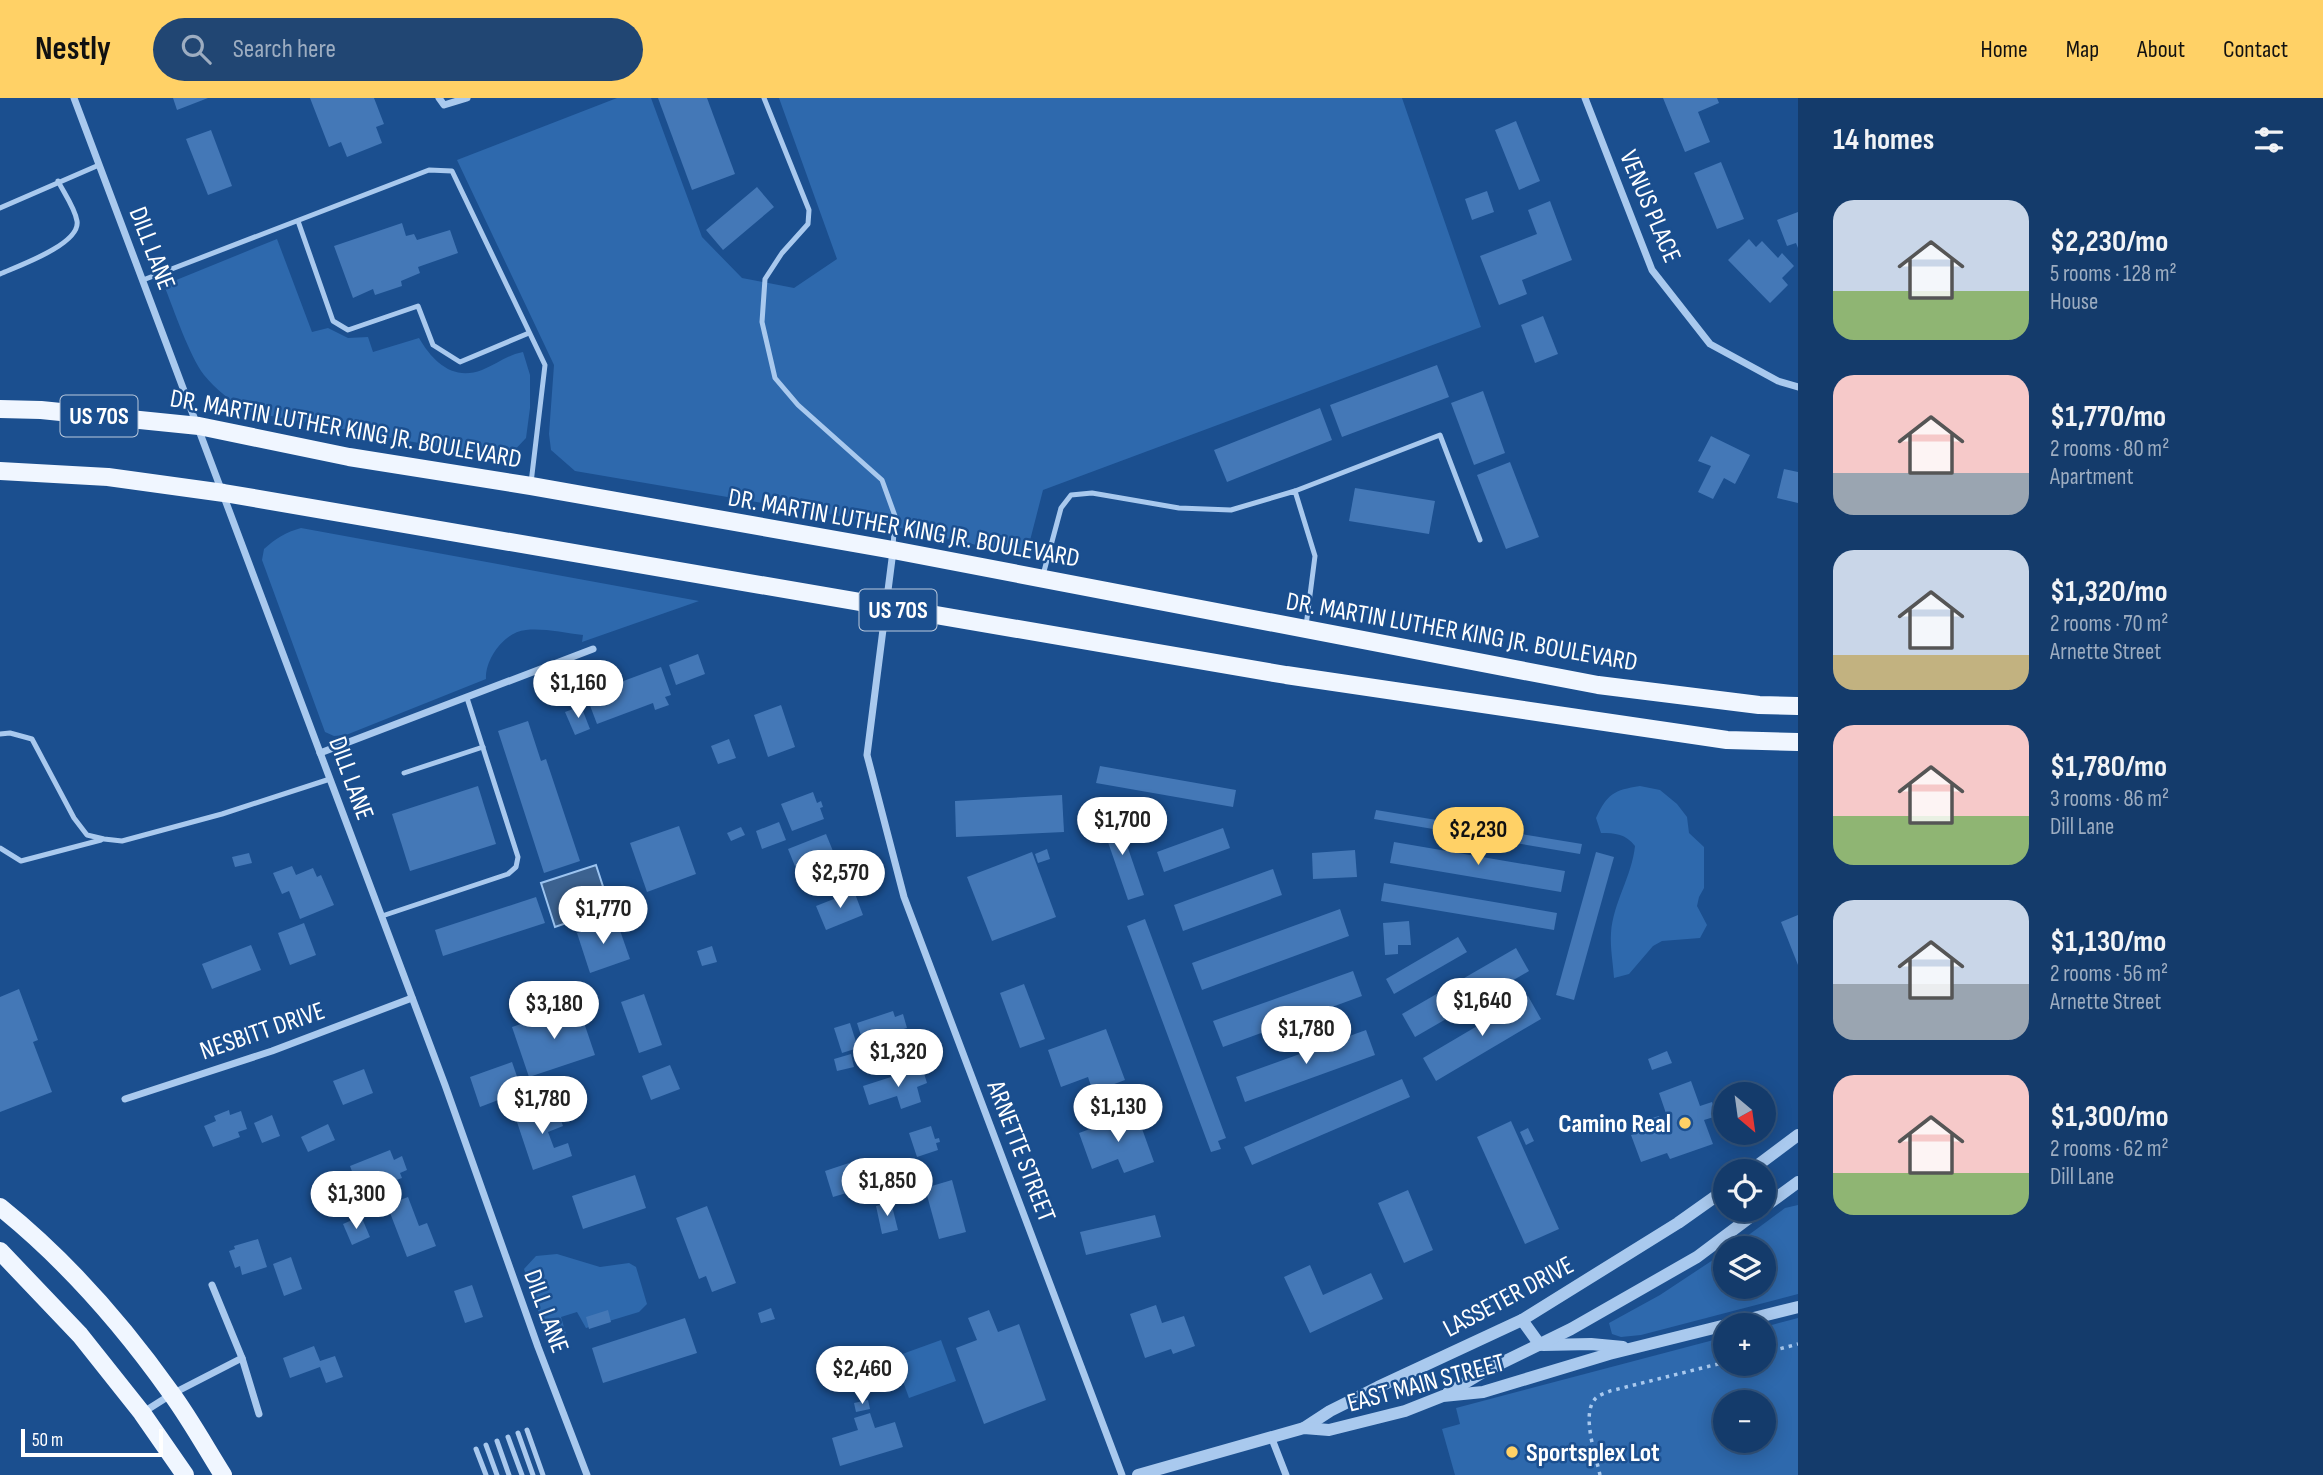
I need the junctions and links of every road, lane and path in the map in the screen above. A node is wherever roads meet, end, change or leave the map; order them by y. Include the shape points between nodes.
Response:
1 (74, 98) edge
2 (439, 98) edge
3 (467, 98) edge
4 (764, 98) edge
5 (1585, 98) edge
6 (99, 165) junction
7 (58, 181) junction
8 (0, 208) edge
9 (298, 220) junction
10 (0, 274) edge
11 (143, 280) junction
12 (529, 333) junction
13 (1798, 387) edge
14 (0, 409) edge
15 (199, 426) junction
16 (0, 471) edge
17 (531, 486) junction
18 (1295, 491) junction
19 (224, 493) junction
20 (1480, 540) dead end
21 (893, 550) junction
22 (1042, 578) junction
23 (887, 608) junction
24 (1305, 629) junction
25 (593, 649) dead end
26 (467, 698) junction
27 (1798, 706) edge
28 (0, 734) edge
29 (1798, 742) edge
30 (483, 747) junction
31 (320, 752) junction
32 (404, 773) dead end
33 (330, 779) junction
34 (104, 839) junction
35 (0, 848) edge
36 (382, 916) junction
37 (412, 998) junction
38 (125, 1099) dead end
39 (1798, 1135) edge
40 (1766, 1159) edge
41 (1798, 1182) edge
42 (1713, 1198) edge
43 (1776, 1198) edge
44 (0, 1207) edge
45 (1744, 1222) edge
46 (0, 1251) edge
47 (212, 1285) dead end
48 (1798, 1307) edge
49 (1774, 1313) edge
50 (1522, 1320) junction
51 (1713, 1328) edge
52 (1539, 1345) junction
53 (1798, 1345) edge
54 (1634, 1348) junction
55 (1776, 1350) edge
56 (242, 1358) junction
57 (1713, 1365) edge
58 (173, 1394) junction
59 (1443, 1396) junction
60 (142, 1413) junction
61 (259, 1414) dead end
62 (1304, 1428) junction
63 (527, 1430) dead end
64 (518, 1433) dead end
65 (508, 1437) dead end
66 (1272, 1439) junction
67 (497, 1441) dead end
68 (486, 1445) dead end
69 (476, 1449) dead end
70 (185, 1475) edge
71 (223, 1475) edge
72 (486, 1475) edge
73 (497, 1475) edge
74 (509, 1475) edge
75 (522, 1475) edge
76 (533, 1475) edge
77 (543, 1475) edge
78 (587, 1475) edge
79 (1122, 1475) edge
80 (1138, 1475) edge
81 (1286, 1475) edge
82 (1600, 1475) edge

1 - 6 street, DILL LANE
2 - 3 street via 444,105
4 - 21 lane via 809,210 808,224 765,279 762,322 775,378 798,405 882,480 895,516
5 - 13 street, VENUS PLACE via 1651,270 1710,344
6 - 7 lane
6 - 11 street, DILL LANE
7 - 8 lane
7 - 10 lane via 77,221 76,231 68,242
9 - 11 lane
9 - 12 lane via 429,170 452,170
9 - 12 lane via 333,320 348,330 418,306 433,345 460,362
11 - 15 street, DILL LANE
12 - 17 lane via 545,365
14 - 15 main road, DR. MARTIN LUTHER KING JR. BOULEVARD / US 70S
15 - 17 main road, DR. MARTIN LUTHER KING JR. BOULEVARD / US 70S via 349,457
15 - 19 street, DILL LANE
16 - 19 main road, US 70S via 108,477
17 - 21 main road, DR. MARTIN LUTHER KING JR. BOULEVARD / US 70S
18 - 20 lane via 1440,435
18 - 22 lane via 1231,510 1179,508 1092,493 1071,495 1061,508
18 - 24 lane via 1315,556
19 - 23 main road, US 70S
19 - 31 street, DILL LANE
21 - 22 main road, DR. MARTIN LUTHER KING JR. BOULEVARD / US 70S
21 - 23 street, ARNETTE STREET
22 - 24 main road, DR. MARTIN LUTHER KING JR. BOULEVARD / US 70S
23 - 29 main road, US 70S via 1286,676 1727,740
23 - 79 street, ARNETTE STREET via 867,755 904,897
24 - 27 main road, DR. MARTIN LUTHER KING JR. BOULEVARD / US 70S via 1598,685
25 - 26 street
26 - 30 lane
26 - 31 street
28 - 34 lane via 32,739 74,818 87,835
30 - 32 lane
30 - 36 lane via 518,857 516,867 499,878
31 - 33 street, DILL LANE
33 - 34 lane via 122,841
33 - 36 street, DILL LANE
34 - 35 lane via 20,861
36 - 37 street, DILL LANE
37 - 38 street, NESBITT DRIVE via 272,1051
37 - 78 street, DILL LANE
39 - 40 street
41 - 43 street
42 - 50 street, LASSETER DRIVE
44 - 58 main road via 106,1308
45 - 52 street via 1697,1257
46 - 60 main road via 80,1335
47 - 56 street
48 - 49 street, EAST MAIN STREET
50 - 52 street
50 - 62 street, LASSETER DRIVE via 1378,1387
51 - 54 street, EAST MAIN STREET
52 - 54 street
52 - 59 street
53 - 55 path
54 - 59 street, EAST MAIN STREET via 1483,1392
56 - 58 street
56 - 61 street
57 - 82 path via 1610,1391 1595,1399 1589,1413
58 - 60 street
58 - 71 main road
59 - 62 street, EAST MAIN STREET via 1329,1430
60 - 70 main road
62 - 66 street, EAST MAIN STREET
63 - 77 lane
64 - 76 lane
65 - 75 lane
66 - 80 street, EAST MAIN STREET
66 - 81 street
67 - 74 lane
68 - 73 lane
69 - 72 lane

